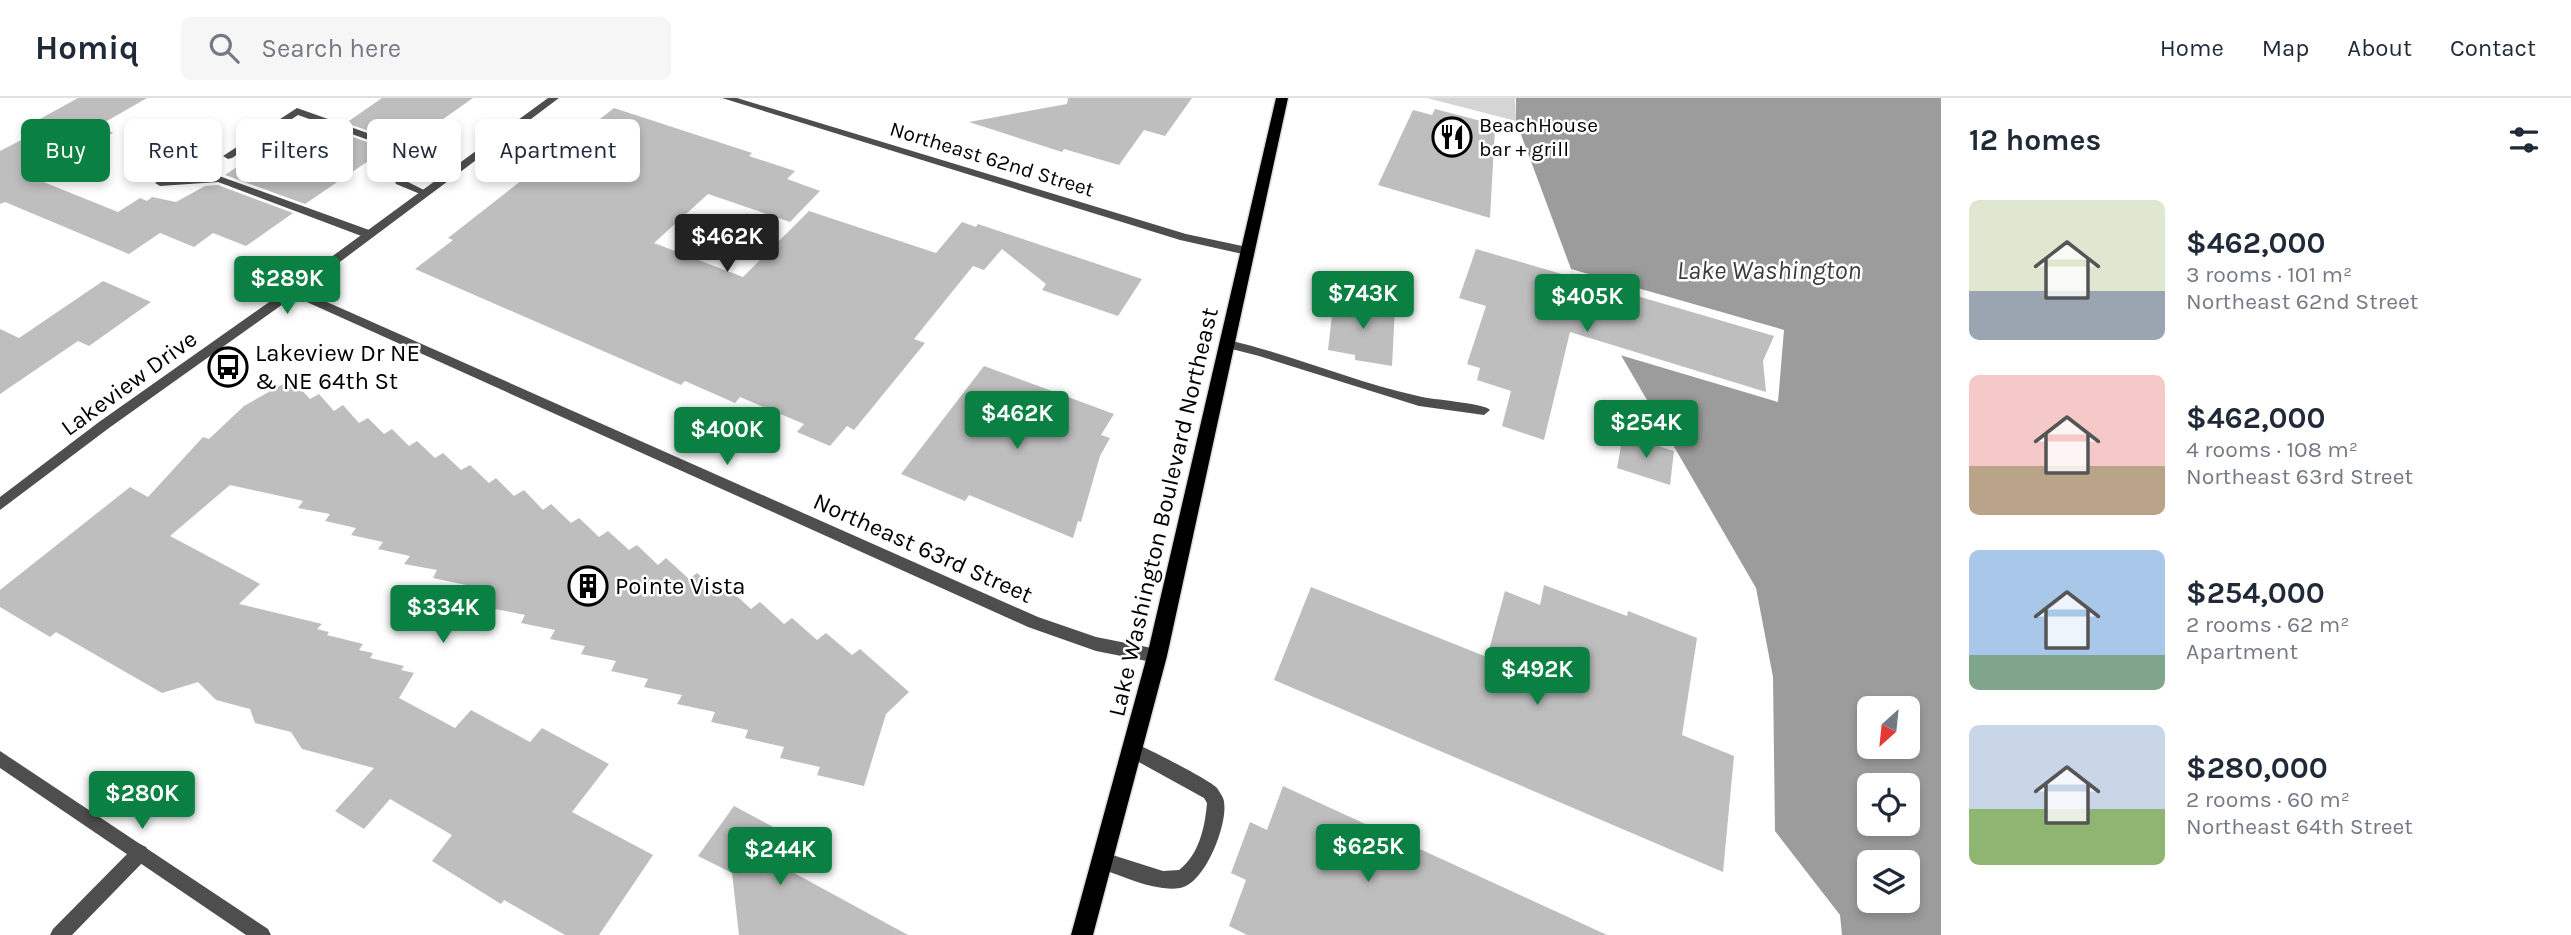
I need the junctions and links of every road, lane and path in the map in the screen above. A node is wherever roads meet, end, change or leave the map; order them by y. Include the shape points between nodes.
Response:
1 (554, 98) edge
2 (727, 98) edge
3 (1282, 98) edge
4 (228, 156) dead end
5 (160, 183) dead end
6 (425, 193) junction
7 (368, 234) junction
8 (1247, 251) junction
9 (293, 291) junction
10 (1228, 344) junction
11 (1484, 410) dead end
12 (0, 505) edge
13 (1157, 656) junction
14 (1132, 750) junction
15 (0, 759) edge
16 (140, 853) junction
17 (1103, 861) junction
18 (59, 935) edge
19 (262, 935) edge
20 (1082, 935) edge

1 - 6 street, Lakeview Drive
2 - 8 street, Northeast 62nd Street via 1184,237
3 - 8 main road, Lake Washington Boulevard Northeast
4 - 6 street via 297,111 400,148 391,162 400,182
5 - 7 street via 219,179
6 - 7 street, Lakeview Drive
7 - 9 street, Lakeview Drive
8 - 10 main road, Lake Washington Boulevard Northeast
9 - 12 street, Lakeview Drive
9 - 13 street, Northeast 63rd Street via 1033,622 1096,643
10 - 11 street via 1271,353 1411,400 1450,410
10 - 13 main road, Lake Washington Boulevard Northeast
13 - 14 main road, Lake Washington Boulevard Northeast
14 - 17 main road, Lake Washington Boulevard Northeast
14 - 17 street via 1210,792 1216,802 1212,825 1197,866 1182,879 1163,880
15 - 16 street
16 - 18 street
16 - 19 street
17 - 20 main road, Lake Washington Boulevard Northeast

